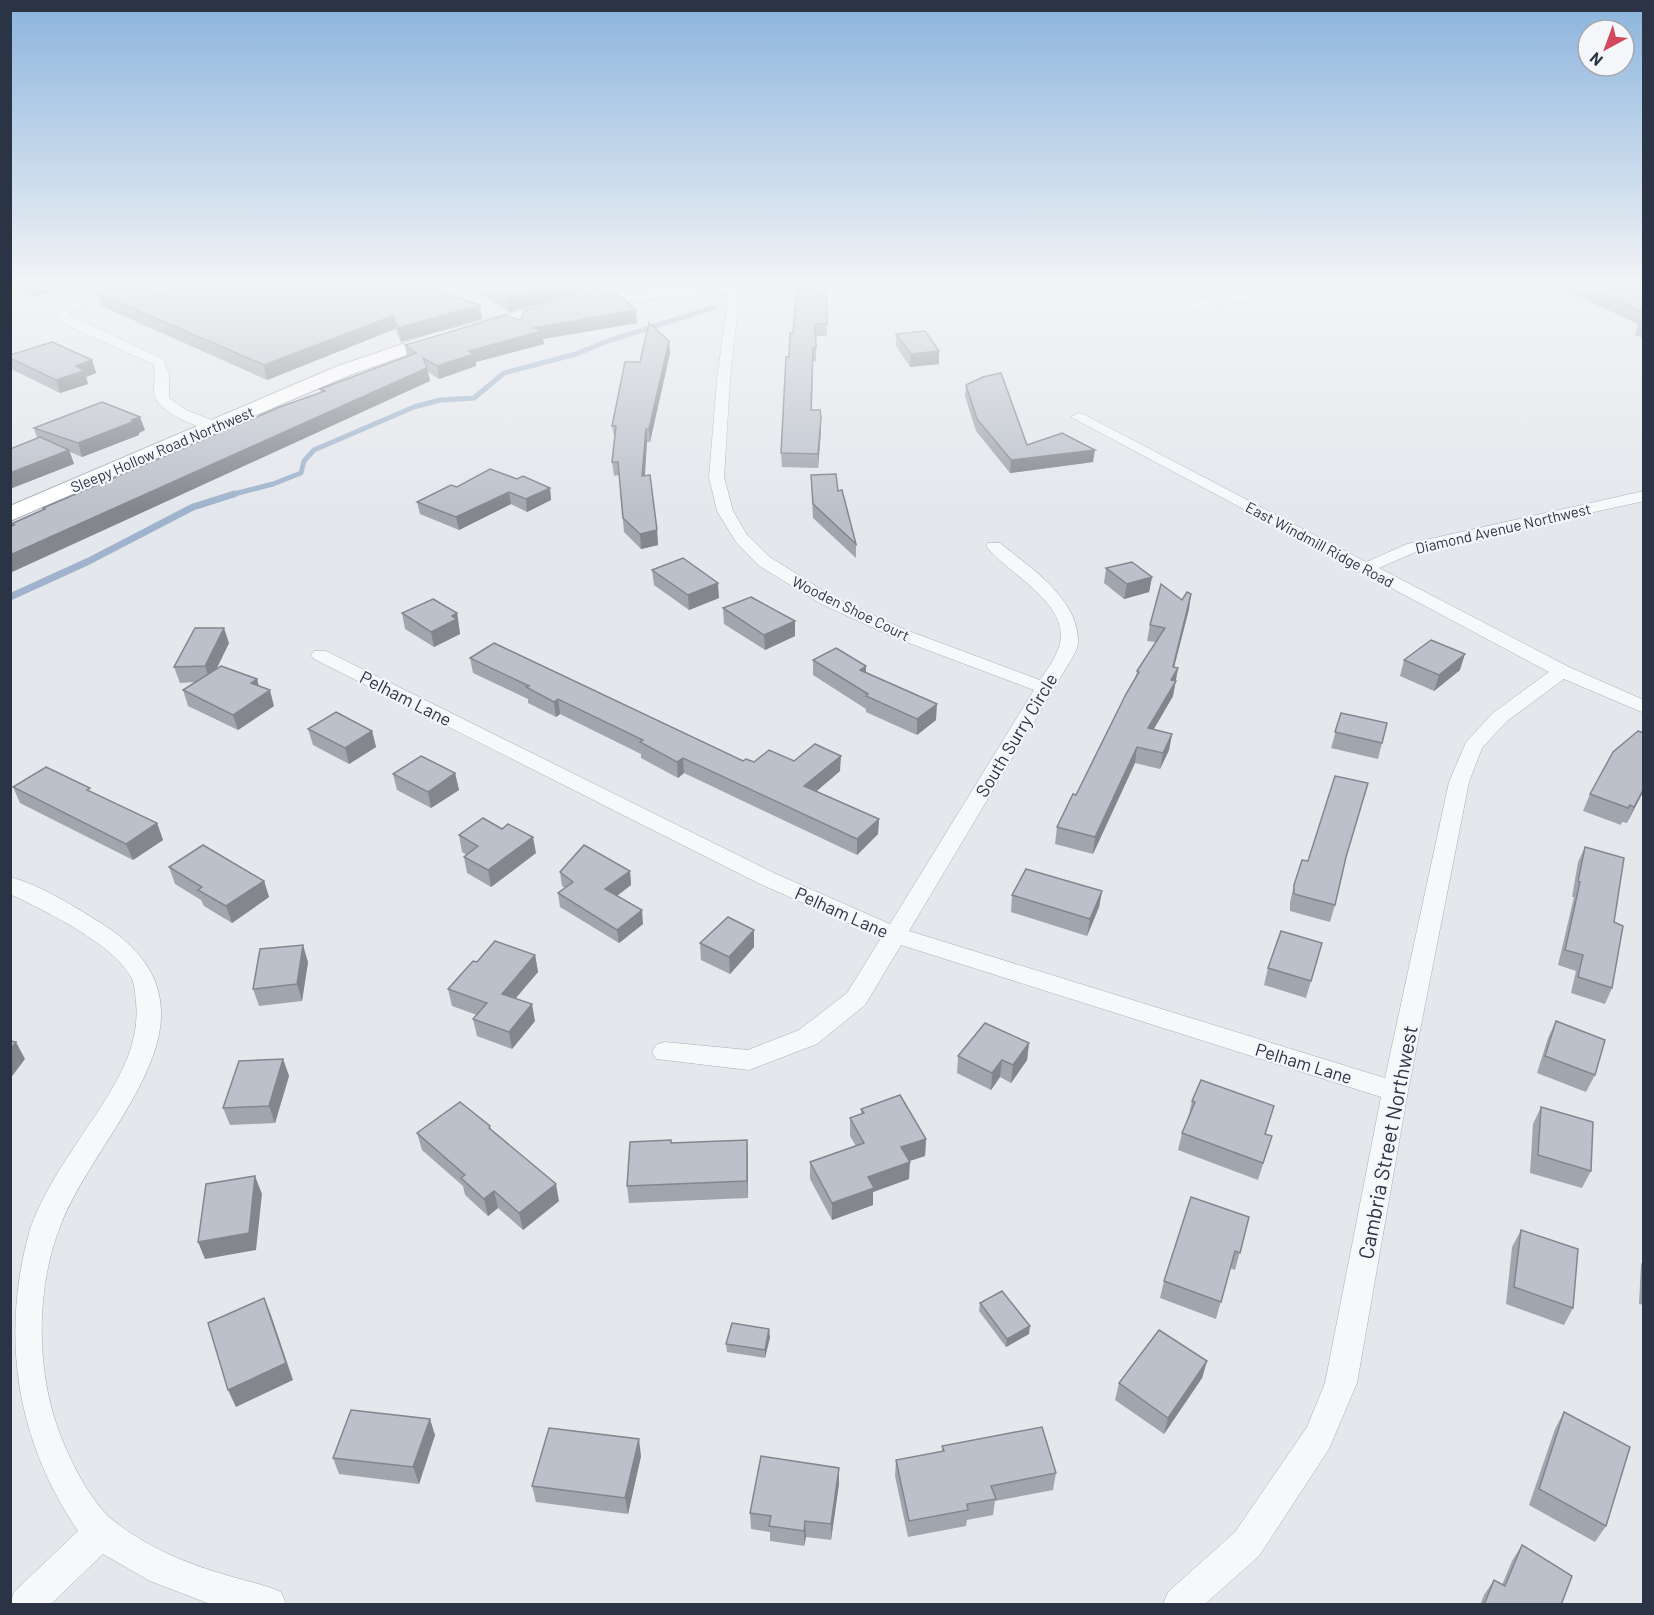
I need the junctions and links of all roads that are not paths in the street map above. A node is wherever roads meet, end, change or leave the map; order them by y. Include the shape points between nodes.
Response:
1 (150, 358) edge
2 (375, 358) edge
3 (725, 358) edge
4 (1078, 417) dead end
5 (214, 426) junction
6 (1644, 496) edge
7 (10, 514) edge
8 (994, 546) dead end
9 (1366, 568) junction
10 (320, 655) dead end
11 (1562, 671) junction
12 (1045, 688) junction
13 (1644, 707) edge
14 (10, 884) edge
15 (895, 935) junction
16 (665, 1052) dead end
17 (1395, 1091) junction
18 (101, 1533) junction
19 (26, 1605) edge
20 (269, 1605) edge
21 (1180, 1605) edge

1 - 5 street via 158,362 163,372 164,403
2 - 5 street, Sleepy Hollow Road Northwest
3 - 12 street, Wooden Shoe Court via 717,489 739,536 763,560 802,586 915,639
4 - 9 street, East Windmill Ridge Road
5 - 7 street, Sleepy Hollow Road Northwest
6 - 9 street, Diamond Avenue Northwest via 1413,547
8 - 12 street, South Surry Circle via 1049,595 1066,620 1069,643
9 - 11 street, East Windmill Ridge Road
10 - 15 street, Pelham Lane via 756,873
11 - 13 street, East Windmill Ridge Road
11 - 17 street, Cambria Street Northwest via 1500,717 1473,747 1459,782
12 - 15 street, South Surry Circle
14 - 18 street via 119,948 143,976 151,1010 145,1046 128,1084 76,1166 45,1229 32,1274 26,1324 30,1375 43,1431 63,1484
15 - 16 street, South Surry Circle via 856,999 808,1036 749,1060
15 - 17 street, Pelham Lane
17 - 21 street, Cambria Street Northwest via 1341,1383 1318,1438 1247,1544
18 - 19 street
18 - 20 street via 159,1570

